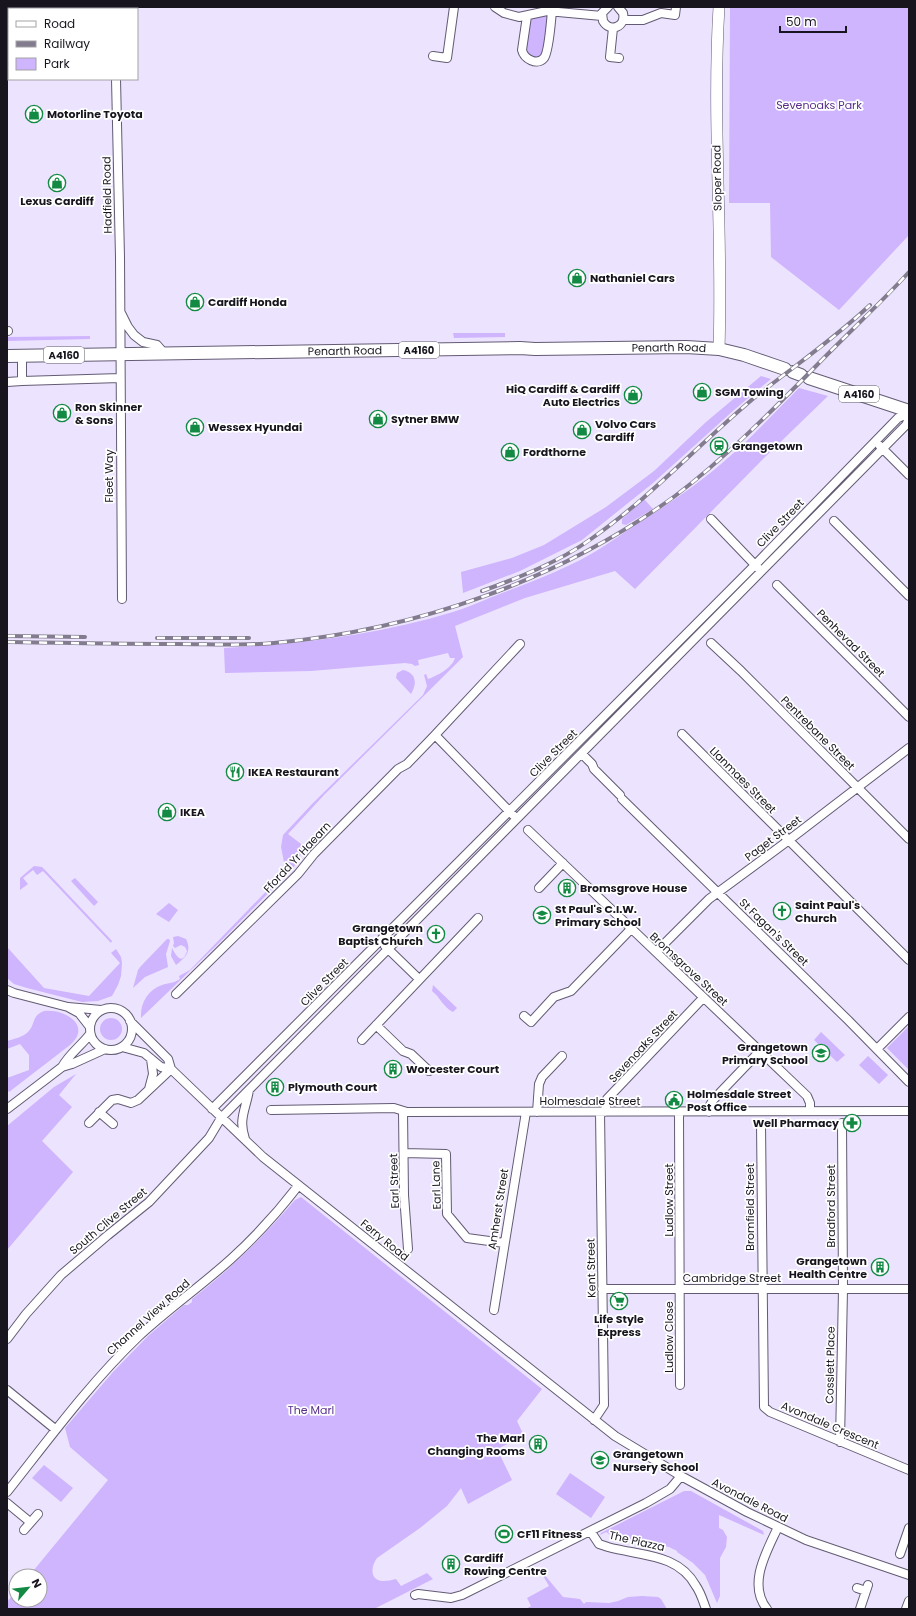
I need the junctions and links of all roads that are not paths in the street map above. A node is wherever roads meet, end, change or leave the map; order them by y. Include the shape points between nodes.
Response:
1 (454, 7) edge
2 (495, 7) edge
3 (608, 7) edge
4 (618, 7) edge
5 (676, 7) edge
6 (719, 7) edge
7 (552, 11) junction
8 (527, 16) junction
9 (602, 16) junction
10 (624, 20) junction
11 (613, 28) junction
12 (433, 56) dead end
13 (619, 58) dead end
14 (116, 80) edge
15 (120, 310) junction
16 (719, 349) junction
17 (164, 353) junction
18 (120, 354) junction
19 (22, 355) junction
20 (7, 356) edge
21 (120, 378) junction
22 (22, 381) junction
23 (7, 382) edge
24 (909, 412) edge
25 (909, 419) edge
26 (875, 442) junction
27 (882, 449) junction
28 (909, 475) edge
29 (815, 503) junction
30 (822, 510) junction
31 (711, 519) dead end
32 (834, 521) dead end
33 (755, 565) junction
34 (761, 572) junction
35 (777, 585) dead end
36 (909, 596) edge
37 (122, 599) dead end
38 (520, 644) dead end
39 (711, 644) dead end
40 (909, 717) edge
41 (682, 734) dead end
42 (435, 736) junction
43 (909, 748) edge
44 (582, 754) junction
45 (858, 788) junction
46 (510, 811) junction
47 (516, 818) junction
48 (528, 830) dead end
49 (909, 839) edge
50 (789, 840) junction
51 (563, 863) junction
52 (539, 888) dead end
53 (718, 892) junction
54 (478, 918) dead end
55 (630, 929) junction
56 (380, 941) junction
57 (388, 949) junction
58 (656, 952) junction
59 (909, 960) edge
60 (419, 979) junction
61 (7, 990) edge
62 (176, 994) dead end
63 (703, 998) junction
64 (68, 1007) junction
65 (101, 1010) junction
66 (524, 1016) dead end
67 (909, 1018) edge
68 (130, 1021) junction
69 (376, 1025) junction
70 (90, 1030) junction
71 (362, 1040) dead end
72 (122, 1047) junction
73 (877, 1049) junction
74 (105, 1050) junction
75 (760, 1051) junction
76 (562, 1056) dead end
77 (151, 1059) junction
78 (62, 1066) junction
79 (171, 1069) junction
80 (429, 1071) dead end
81 (909, 1082) edge
82 (149, 1089) junction
83 (250, 1089) junction
84 (7, 1109) edge
85 (212, 1109) junction
86 (271, 1110) dead end
87 (810, 1111) junction
88 (909, 1111) edge
89 (99, 1112) junction
90 (403, 1112) junction
91 (526, 1112) junction
92 (537, 1112) junction
93 (603, 1112) junction
94 (679, 1112) junction
95 (709, 1112) junction
96 (221, 1118) junction
97 (89, 1123) dead end
98 (842, 1123) dead end
99 (113, 1124) dead end
100 (761, 1124) dead end
101 (246, 1141) junction
102 (404, 1153) junction
103 (298, 1186) junction
104 (504, 1244) junction
105 (408, 1249) dead end
106 (602, 1289) junction
107 (680, 1289) junction
108 (762, 1289) junction
109 (843, 1289) junction
110 (909, 1289) edge
111 (494, 1310) dead end
112 (7, 1339) edge
113 (680, 1385) dead end
114 (7, 1390) edge
115 (594, 1420) junction
116 (55, 1429) junction
117 (840, 1442) junction
118 (909, 1470) edge
119 (681, 1476) junction
120 (7, 1492) edge
121 (7, 1503) edge
122 (38, 1514) dead end
123 (30, 1522) junction
124 (778, 1527) junction
125 (909, 1528) edge
126 (24, 1530) dead end
127 (590, 1532) junction
128 (900, 1554) dead end
129 (909, 1575) edge
130 (857, 1588) dead end
131 (415, 1595) dead end
132 (909, 1601) edge
133 (706, 1609) edge
134 (767, 1609) edge
135 (860, 1609) edge
136 (906, 1609) edge

1 - 12 street via 448,58
2 - 8 street via 513,16
3 - 9 street
4 - 10 street via 623,13
5 - 10 street via 675,15 661,13 643,20
6 - 16 street, Sloper Road via 716,97
7 - 8 street
7 - 8 street via 546,53 542,60 538,61 529,60 522,50
7 - 9 street
9 - 11 street via 605,24
10 - 11 street via 620,26
11 - 13 street via 610,57
14 - 15 street, Hadfield Road
15 - 17 street, Hadfield Road via 134,334 143,342 157,345
15 - 18 street, Hadfield Road
16 - 17 main road, Penarth Road / A4160 via 520,348
16 - 24 main road, Penarth Road / A4160 via 744,355
17 - 18 main road, Penarth Road / A4160
18 - 19 main road, Penarth Road / A4160
18 - 21 street, Fleet Way
19 - 20 main road, Penarth Road / A4160
19 - 22 street
21 - 22 street
21 - 37 street, Fleet Way
22 - 23 street
24 - 26 street, Clive Street via 898,418
25 - 27 street, Clive Street via 906,426
26 - 27 street
26 - 29 street, Clive Street
27 - 28 street
27 - 30 street, Clive Street
29 - 30 street
29 - 33 street, Clive Street
30 - 34 street, Clive Street
31 - 33 street
32 - 36 street
33 - 34 street
33 - 46 street, Clive Street
34 - 44 street, Clive Street
35 - 40 street, Penhevad Street
38 - 42 street, Ffordd Yr Haearn
39 - 45 street, Pentrebane Street
41 - 50 street, Llanmaes Street
42 - 46 street
42 - 62 street, Ffordd Yr Haearn via 407,764 398,769 314,854 298,874
43 - 45 street, Paget Street
44 - 47 street, Clive Street
44 - 53 street, St Fagan's Street via 621,797
45 - 49 street, Pentrebane Street
45 - 50 street, Paget Street
46 - 47 street
46 - 56 street, Clive Street
47 - 57 street, Clive Street
48 - 51 street, Bromsgrove Street
50 - 53 street, Paget Street
50 - 59 street, Llanmaes Street
51 - 52 street
51 - 55 street, Bromsgrove Street
53 - 58 street, Paget Street
53 - 73 street, St Fagan's Street
54 - 60 street
55 - 58 street, Bromsgrove Street
55 - 66 street via 571,991 554,998 531,1022
56 - 57 street
56 - 85 street, Clive Street
57 - 60 street
57 - 83 street, Clive Street
58 - 63 street, Bromsgrove Street
60 - 69 street
61 - 64 street
63 - 75 street, Bromsgrove Street
63 - 93 street, Sevenoaks Street via 607,1100
64 - 65 street
64 - 70 street via 79,1013
65 - 68 street, Ferry Road via 121,1010
65 - 70 street, Ferry Road via 94,1016
67 - 73 street
68 - 72 street via 131,1035
68 - 79 street, Ferry Road via 168,1059
69 - 71 street
69 - 80 street
70 - 74 street via 95,1043
70 - 78 street, Ferry Road via 82,1046 67,1058
72 - 74 street, Ferry Road
72 - 77 street, Ferry Road via 140,1051
73 - 81 street, St Fagan's Street
74 - 78 street, Ferry Road
75 - 87 street, Bromsgrove Street via 807,1096
75 - 95 street via 713,1100
76 - 92 street via 542,1077
77 - 79 street, Ferry Road via 161,1067
77 - 82 street
78 - 84 street, Ferry Road
79 - 82 street
79 - 85 street, Ferry Road
82 - 89 street via 135,1102 128,1103 115,1099
83 - 96 street, Clive Street
83 - 101 street, Clive Street via 241,1123
85 - 96 street, Ferry Road
86 - 90 street, Holmesdale Street via 394,1108
87 - 88 street, Holmesdale Street
87 - 95 street, Holmesdale Street
89 - 97 street
89 - 99 street
90 - 91 street, Holmesdale Street
90 - 102 street, Earl Street
91 - 92 street, Holmesdale Street
91 - 104 street, Amherst Street
92 - 93 street, Holmesdale Street
93 - 94 street, Holmesdale Street
93 - 106 street, Kent Street
94 - 95 street, Holmesdale Street
94 - 107 street, Ludlow Street
96 - 101 street, Ferry Road
96 - 112 street, South Clive Street via 209,1138 149,1202 61,1276
98 - 109 street, Bradford Street
100 - 108 street, Bromfield Street
101 - 103 street, Ferry Road
102 - 104 street, Earl Lane via 446,1154 447,1214 467,1238
102 - 105 street, Earl Street
103 - 115 street, Ferry Road
103 - 116 street, Channel View Road via 235,1255 156,1321 119,1356
104 - 111 street, Amherst Street
106 - 107 street, Cambridge Street
106 - 115 street, Kent Street via 604,1405
107 - 108 street, Cambridge Street
107 - 113 street, Ludlow Close
108 - 109 street, Cambridge Street
108 - 117 street, Avondale Crescent via 764,1407 770,1412
109 - 110 street, Cambridge Street
109 - 117 street, Cosslett Place
114 - 116 street
115 - 119 street, Avondale Road via 624,1442
116 - 120 street, Channel View Road
117 - 118 street, Avondale Crescent
119 - 124 street, Avondale Road
119 - 127 street via 670,1489
121 - 123 street
122 - 123 street
123 - 126 street
124 - 129 street, Avondale Road via 820,1545
124 - 134 street via 765,1556 759,1578 760,1593
125 - 128 street
127 - 131 street via 458,1597
127 - 133 street, The Piazza via 599,1544 668,1560 679,1567 688,1574 696,1586
130 - 135 street via 867,1588
132 - 136 street

